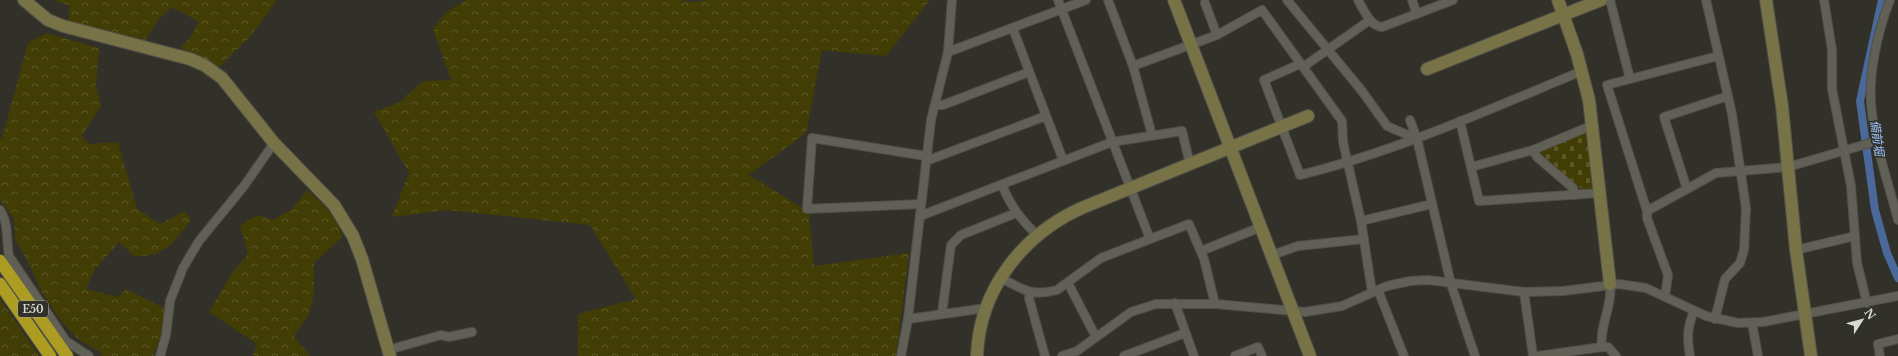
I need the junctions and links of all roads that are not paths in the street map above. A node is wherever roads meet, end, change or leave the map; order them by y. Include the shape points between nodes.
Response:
1 (24, 0) edge
2 (952, 0) edge
3 (1058, 0) edge
4 (1086, 0) edge
5 (1108, 0) edge
6 (1174, 0) edge
7 (1287, 0) edge
8 (1358, 0) edge
9 (1412, 0) edge
10 (1453, 0) edge
11 (1558, 0) edge
12 (1601, 0) edge
13 (1610, 0) edge
14 (1706, 0) edge
15 (1766, 0) edge
16 (1824, 0) edge
17 (1890, 0) edge
18 (1205, 3) dead end
19 (1061, 9) junction
20 (1417, 14) junction
21 (1563, 14) junction
22 (1370, 20) junction
23 (1013, 29) junction
24 (1217, 35) junction
25 (1191, 44) junction
26 (1327, 50) junction
27 (948, 52) junction
28 (1718, 56) junction
29 (1133, 66) junction
30 (1302, 66) junction
31 (1427, 69) dead end
32 (1582, 71) junction
33 (1029, 72) junction
34 (1630, 79) junction
35 (1728, 96) junction
36 (936, 105) junction
37 (1046, 116) junction
38 (1308, 116) dead end
39 (1410, 120) dead end
40 (1460, 121) junction
41 (1593, 125) junction
42 (1281, 127) junction
43 (1152, 136) junction
44 (1417, 139) junction
45 (1877, 141) junction
46 (1112, 142) junction
47 (274, 143) junction
48 (1230, 148) junction
49 (1533, 150) junction
50 (1844, 150) junction
51 (926, 158) junction
52 (1063, 160) junction
53 (1346, 163) junction
54 (1190, 164) junction
55 (1471, 167) junction
56 (1788, 167) junction
57 (1741, 170) junction
58 (1002, 184) junction
59 (1130, 188) junction
60 (1687, 189) junction
61 (1600, 193) junction
62 (1575, 195) junction
63 (921, 204) junction
64 (1432, 204) junction
65 (0, 210) edge
66 (1647, 211) junction
67 (1016, 213) junction
68 (920, 216) junction
69 (1898, 220) edge
70 (1360, 221) junction
71 (1261, 228) junction
72 (1036, 235) junction
73 (1855, 236) junction
74 (1150, 239) junction
75 (1364, 239) junction
76 (3, 244) edge
77 (1796, 250) junction
78 (1201, 251) junction
79 (1272, 255) junction
80 (0, 260) edge
81 (1000, 278) junction
82 (1068, 283) junction
83 (0, 284) edge
84 (1451, 284) junction
85 (1610, 284) junction
86 (1375, 291) junction
87 (1524, 292) junction
88 (1030, 293) junction
89 (1898, 296) edge
90 (1665, 297) junction
91 (1175, 303) junction
92 (1867, 303) junction
93 (1215, 304) junction
94 (985, 311) junction
95 (1694, 311) junction
96 (1294, 312) junction
97 (942, 314) junction
98 (1804, 315) junction
99 (908, 319) junction
100 (1715, 319) junction
101 (1752, 323) junction
102 (472, 332) dead end
103 (1185, 333) junction
104 (1096, 337) junction
105 (1898, 339) edge
106 (1602, 347) junction
107 (389, 353) edge
108 (50, 356) edge
109 (67, 356) edge
110 (89, 356) edge
111 (160, 356) edge
112 (901, 356) edge
113 (977, 356) edge
114 (1045, 356) edge
115 (1062, 356) edge
116 (1124, 356) edge
117 (1194, 356) edge
118 (1235, 356) edge
119 (1262, 356) edge
120 (1310, 356) edge
121 (1404, 356) edge
122 (1475, 356) edge
123 (1533, 356) edge
124 (1538, 356) edge
125 (1616, 356) edge
126 (1690, 356) edge
127 (1758, 356) edge
128 (1811, 356) edge
129 (1880, 356) edge

1 - 47 street via 43,16 63,26 171,53 204,65 233,89
2 - 27 street
3 - 19 street
4 - 19 street
5 - 29 street
6 - 25 street
7 - 26 street
8 - 22 street
9 - 20 street
10 - 20 street
11 - 21 street
12 - 21 street
13 - 34 street
14 - 28 street
15 - 56 street via 1782,106
16 - 50 street via 1832,50 1832,89
17 - 45 street via 1873,64 1871,111
18 - 24 street
19 - 23 street
19 - 46 street
20 - 22 street via 1382,28
21 - 31 street
21 - 32 street
22 - 26 street
23 - 27 street
23 - 33 street
24 - 25 street
24 - 30 street via 1262,10
25 - 29 street
25 - 48 street
26 - 30 street
26 - 44 street via 1362,91 1387,126
27 - 36 street
28 - 34 street
28 - 35 street
29 - 43 street
30 - 42 street via 1264,80
30 - 53 street via 1342,121
32 - 40 street
32 - 41 street
33 - 36 street via 943,105
33 - 37 street
34 - 66 street via 1606,85
35 - 57 street
35 - 60 street via 1664,117
36 - 51 street via 931,120
37 - 51 street
37 - 52 street
38 - 42 street
39 - 44 street
40 - 44 street
40 - 55 street
41 - 49 street
41 - 61 street
42 - 48 street
42 - 53 street via 1300,175
43 - 46 street
43 - 54 street via 1182,131
44 - 53 street
44 - 64 street
45 - 50 street
45 - 69 street
46 - 52 street
46 - 59 street
47 - 107 street via 326,196 345,222 362,259
47 - 111 street via 244,186 199,240 183,268 170,301 166,335
48 - 54 street
48 - 71 street
49 - 55 street
49 - 62 street via 1537,157 1573,188
50 - 56 street
50 - 73 street via 1851,186
51 - 63 street
51 - 63 street via 812,138 807,209
52 - 58 street
53 - 70 street
54 - 59 street
55 - 62 street via 1479,201
56 - 57 street
56 - 77 street
57 - 60 street via 1716,173
57 - 100 street via 1746,208 1744,250 1740,263 1725,279
58 - 67 street via 1006,198
58 - 68 street
59 - 72 street via 1074,211
59 - 74 street
60 - 66 street
61 - 62 street
61 - 85 street
63 - 68 street
64 - 70 street
64 - 84 street
65 - 76 street via 7,226
66 - 90 street via 1647,218 1668,275
67 - 72 street
67 - 97 street via 961,235 951,245
68 - 99 street
70 - 75 street
71 - 78 street
71 - 79 street
72 - 81 street via 1012,260
73 - 77 street
73 - 92 street via 1857,263
74 - 78 street via 1189,224
74 - 82 street via 1101,258
75 - 79 street via 1298,246
75 - 86 street
76 - 110 street via 8,256 66,341
77 - 98 street
78 - 93 street
79 - 96 street
80 - 109 highway, E50
81 - 88 street
81 - 94 street
82 - 88 street via 1050,292
82 - 104 street
83 - 108 highway, E50
84 - 86 street via 1428,280 1410,281
84 - 87 street
84 - 122 street
85 - 87 street via 1563,291
85 - 90 street via 1646,288
85 - 106 street via 1612,293 1600,337
86 - 96 street via 1342,306
86 - 121 street
87 - 123 street
88 - 114 street via 1029,298
89 - 92 street
90 - 95 street
91 - 93 street
91 - 103 street
91 - 104 street via 1156,304 1131,312
92 - 98 street
93 - 96 street
94 - 97 street via 979,309
94 - 113 street via 980,327
95 - 100 street
95 - 126 street via 1688,326
96 - 120 street
97 - 99 street
98 - 101 street
98 - 128 street
99 - 112 street
100 - 101 street
101 - 127 street
102 - 107 street via 449,337 441,335
103 - 116 street
103 - 117 street
104 - 115 street via 1077,351
105 - 129 street via 1878,344
106 - 124 street
106 - 125 street via 1608,347
118 - 119 street via 1258,347

